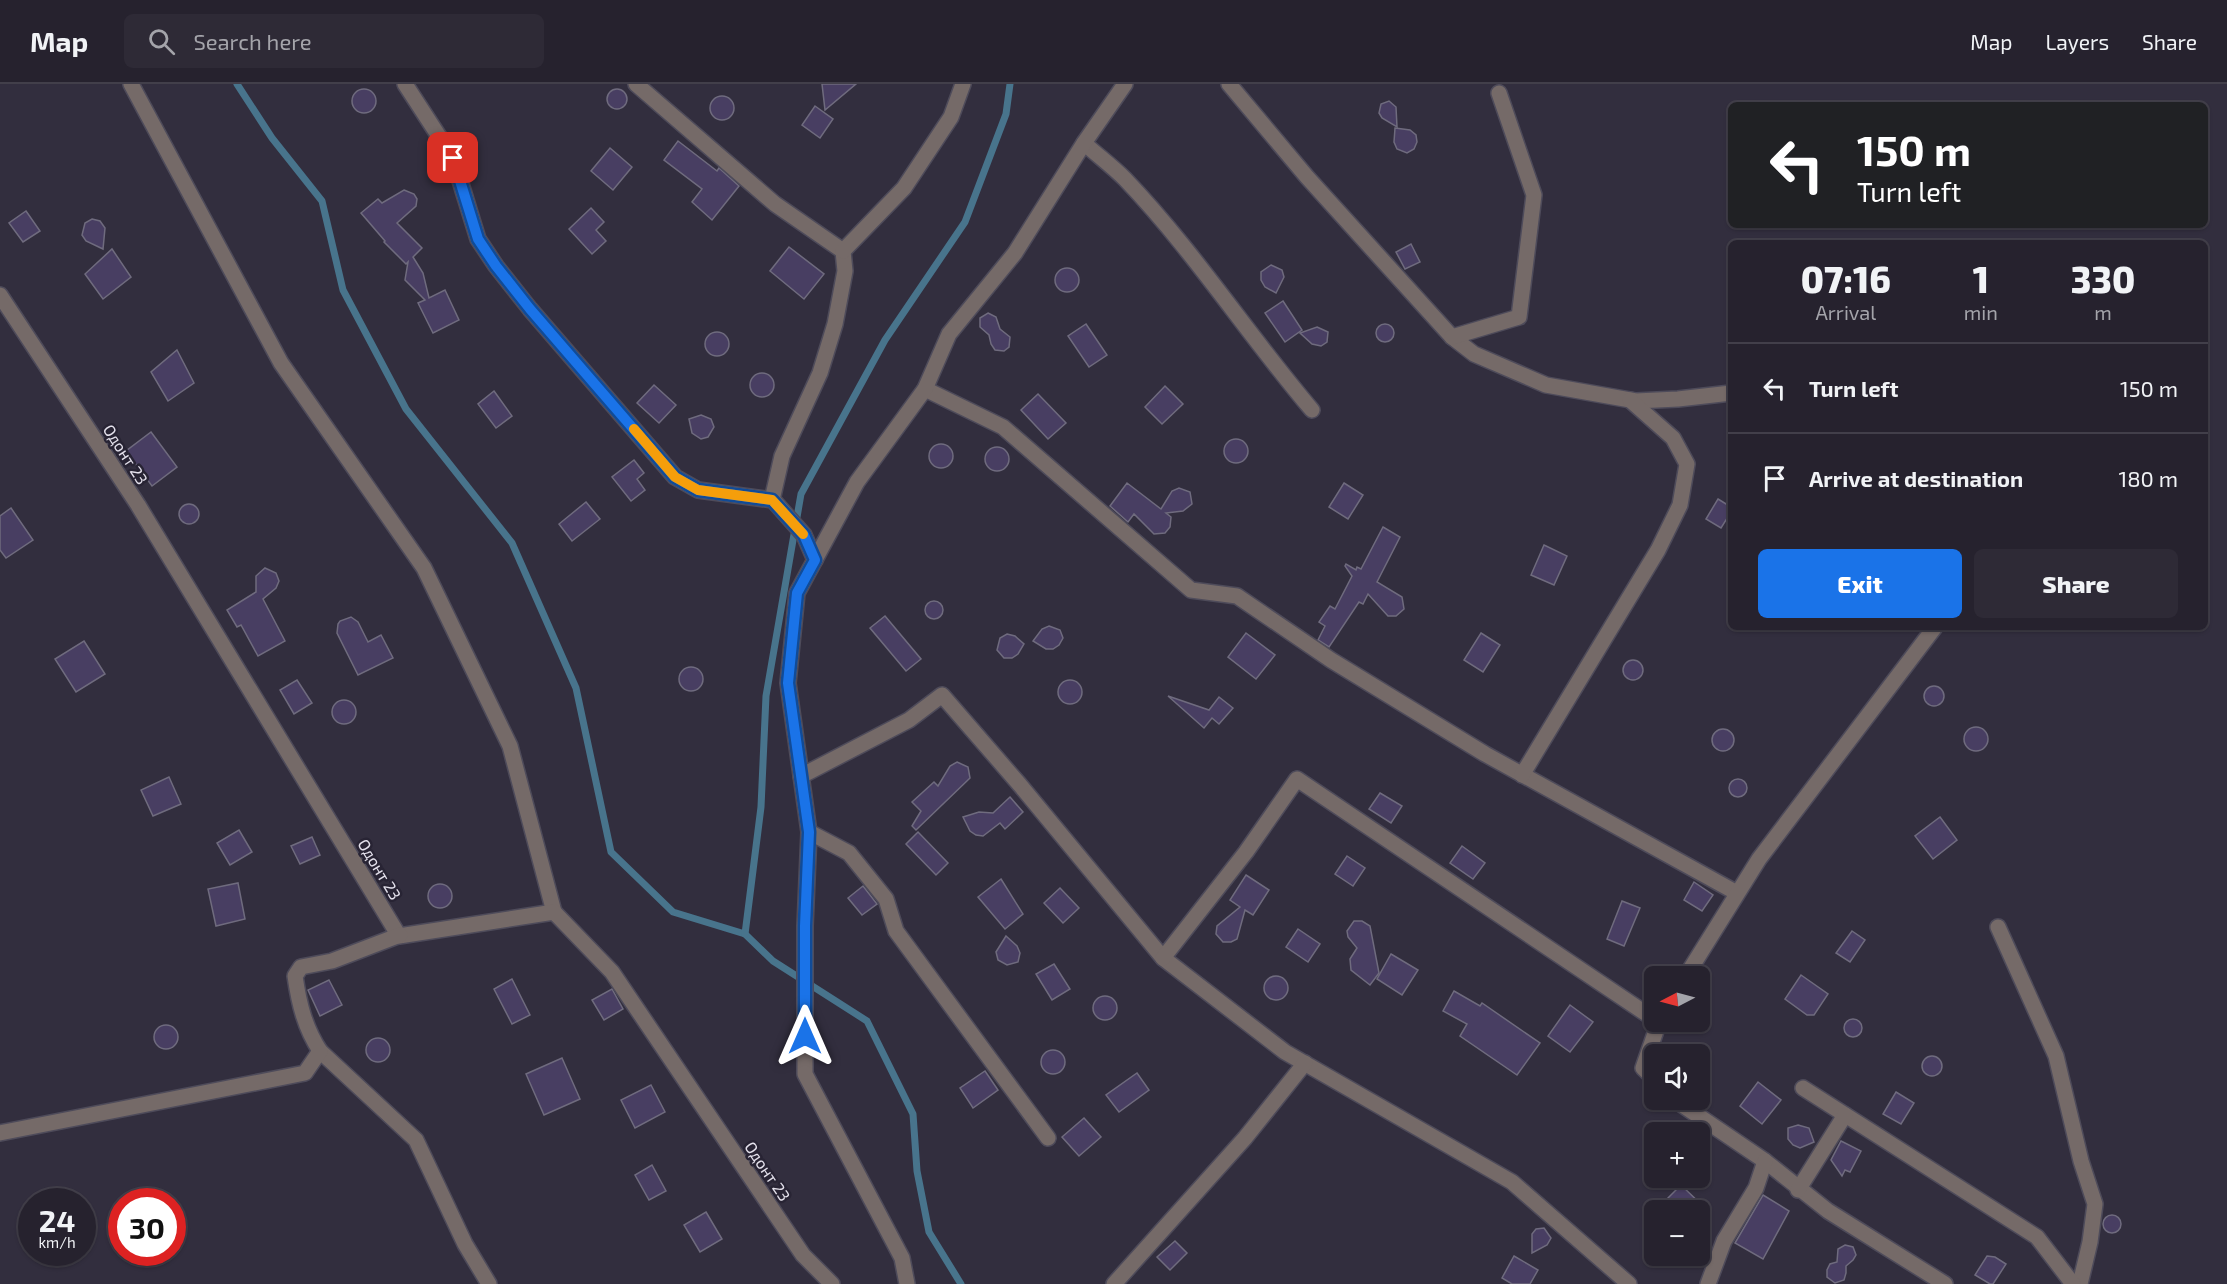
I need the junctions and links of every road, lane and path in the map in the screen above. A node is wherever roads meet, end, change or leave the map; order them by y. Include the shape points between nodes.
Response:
1 (131, 84) edge
2 (405, 84) edge
3 (636, 84) edge
4 (963, 84) edge
5 (1125, 84) edge
6 (1229, 84) edge
7 (1500, 93) dead end
8 (1084, 143) junction
9 (843, 251) junction
10 (0, 295) edge
11 (1452, 337) junction
12 (926, 389) junction
13 (1728, 393) edge
14 (1630, 400) junction
15 (1312, 410) dead end
16 (772, 500) junction
17 (815, 560) junction
18 (1933, 630) edge
19 (1522, 775) junction
20 (801, 776) junction
21 (809, 832) junction
22 (1737, 893) junction
23 (554, 912) junction
24 (1998, 927) dead end
25 (400, 935) junction
26 (1163, 958) junction
27 (1692, 966) edge
28 (1644, 1012) edge
29 (320, 1051) junction
30 (1305, 1063) junction
31 (1803, 1088) dead end
32 (1690, 1110) edge
33 (1845, 1115) junction
34 (0, 1133) edge
35 (1048, 1138) dead end
36 (1765, 1161) junction
37 (1798, 1190) junction
38 (489, 1284) edge
39 (832, 1284) edge
40 (906, 1284) edge
41 (1114, 1284) edge
42 (1629, 1284) edge
43 (1708, 1284) edge
44 (1945, 1284) edge
45 (2073, 1284) edge
46 (2080, 1284) edge

1 - 23 street via 281,363 424,568 510,746
2 - 16 street via 453,158 478,239 496,266 675,477 698,490
3 - 9 street via 775,204
4 - 9 street via 951,117 904,188
5 - 8 street
6 - 11 street
7 - 11 street via 1534,195 1519,317
8 - 12 street via 1015,253 949,334
8 - 15 street via 1124,178 1157,216
9 - 16 street via 845,272 835,324 820,373 782,456
10 - 25 street, Одонт 23 via 138,505
11 - 14 street via 1474,354 1546,385
12 - 17 street via 857,482
12 - 19 street via 1003,427 1191,590 1237,596 1331,660
13 - 14 street
14 - 19 street via 1673,438 1686,464 1680,505 1658,550
16 - 17 street via 804,535
17 - 20 street via 797,593 788,683
18 - 22 street
19 - 22 street
20 - 21 street
20 - 26 street via 909,720 942,695
21 - 35 street via 849,853 886,899 896,931
21 - 40 street via 805,1074 902,1258
22 - 27 street
23 - 25 street
23 - 39 street, Одонт 23 via 612,972 802,1255
24 - 46 street via 2056,1056 2095,1204
25 - 29 street via 332,961 301,967 295,976 299,1005
26 - 28 street via 1297,779
26 - 30 street via 1285,1052
29 - 34 street via 305,1073
29 - 38 street via 416,1140 465,1244
30 - 41 street via 1245,1138
30 - 42 street via 1512,1182
31 - 33 street
32 - 36 street
33 - 37 street
33 - 45 street via 2037,1238
36 - 37 street
36 - 43 street via 1756,1188 1724,1241
37 - 44 street

